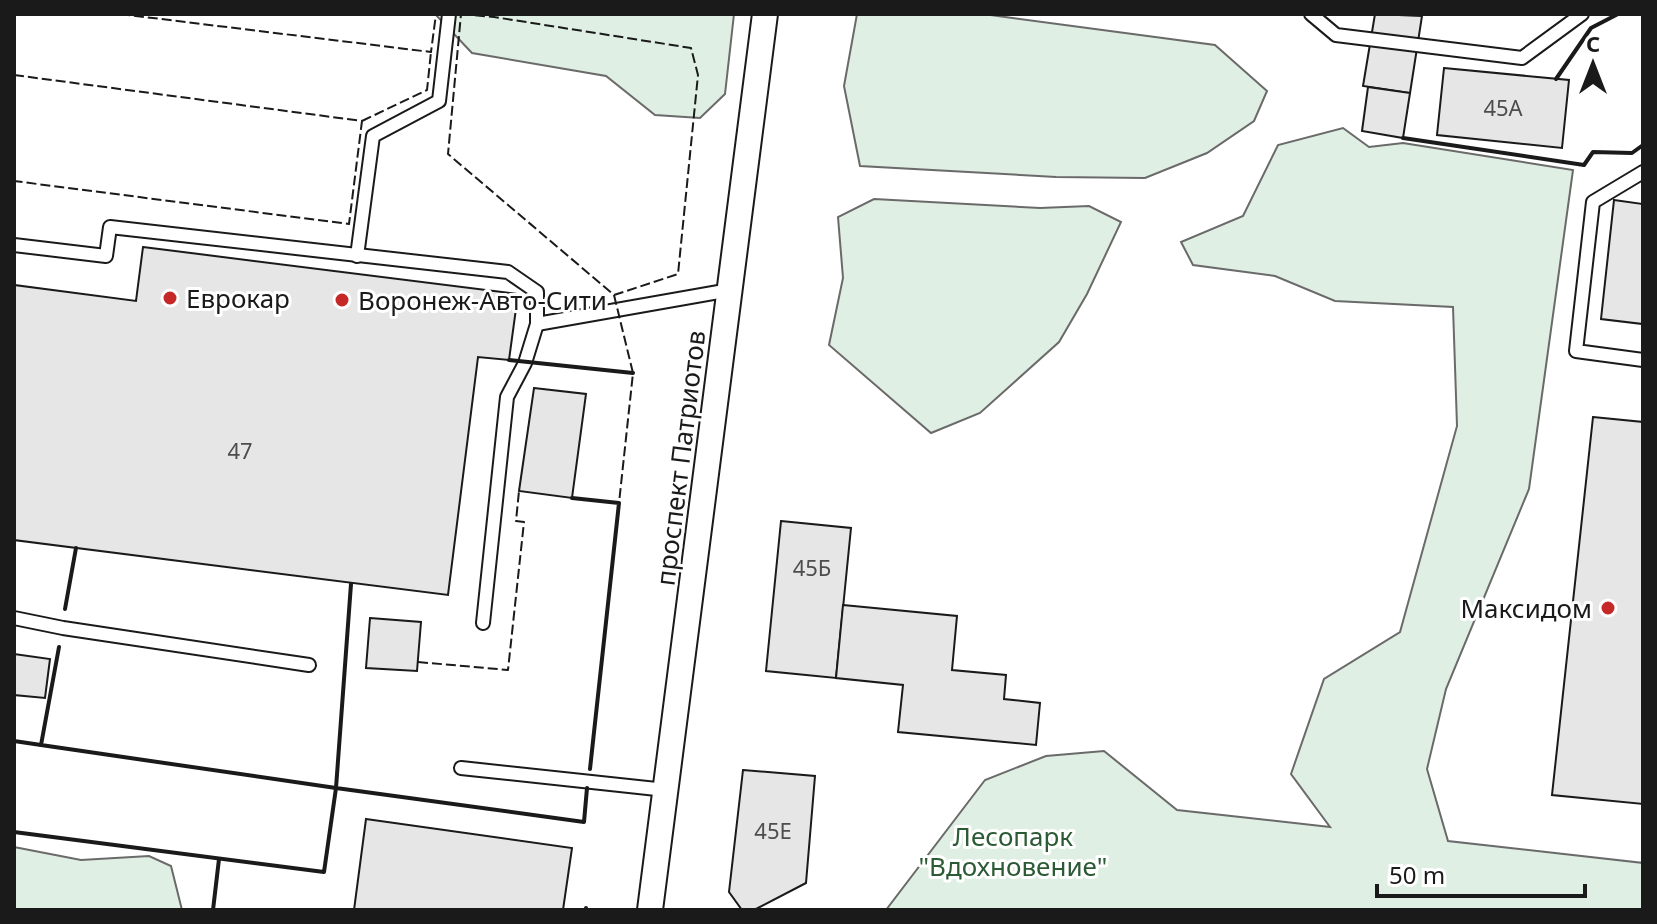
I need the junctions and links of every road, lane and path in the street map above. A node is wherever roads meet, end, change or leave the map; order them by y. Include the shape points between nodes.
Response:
1 (449, 14) edge
2 (765, 14) edge
3 (1311, 14) edge
4 (1582, 14) edge
5 (1643, 172) edge
6 (14, 245) edge
7 (357, 256) junction
8 (730, 290) junction
9 (537, 324) junction
10 (1643, 360) edge
11 (14, 618) edge
12 (483, 623) dead end
13 (309, 665) dead end
14 (461, 768) dead end
15 (666, 790) junction
16 (650, 910) edge

1 - 7 lane via 439,101 373,136
2 - 8 street, проспект Патриотов
3 - 4 lane via 1336,35 1522,58
5 - 10 lane via 1593,202 1576,351
6 - 7 lane via 106,256 110,227
7 - 9 lane via 508,272 537,292
8 - 9 lane
8 - 15 street, проспект Патриотов
9 - 12 lane via 507,397
11 - 13 lane
14 - 15 lane
15 - 16 street, проспект Патриотов

